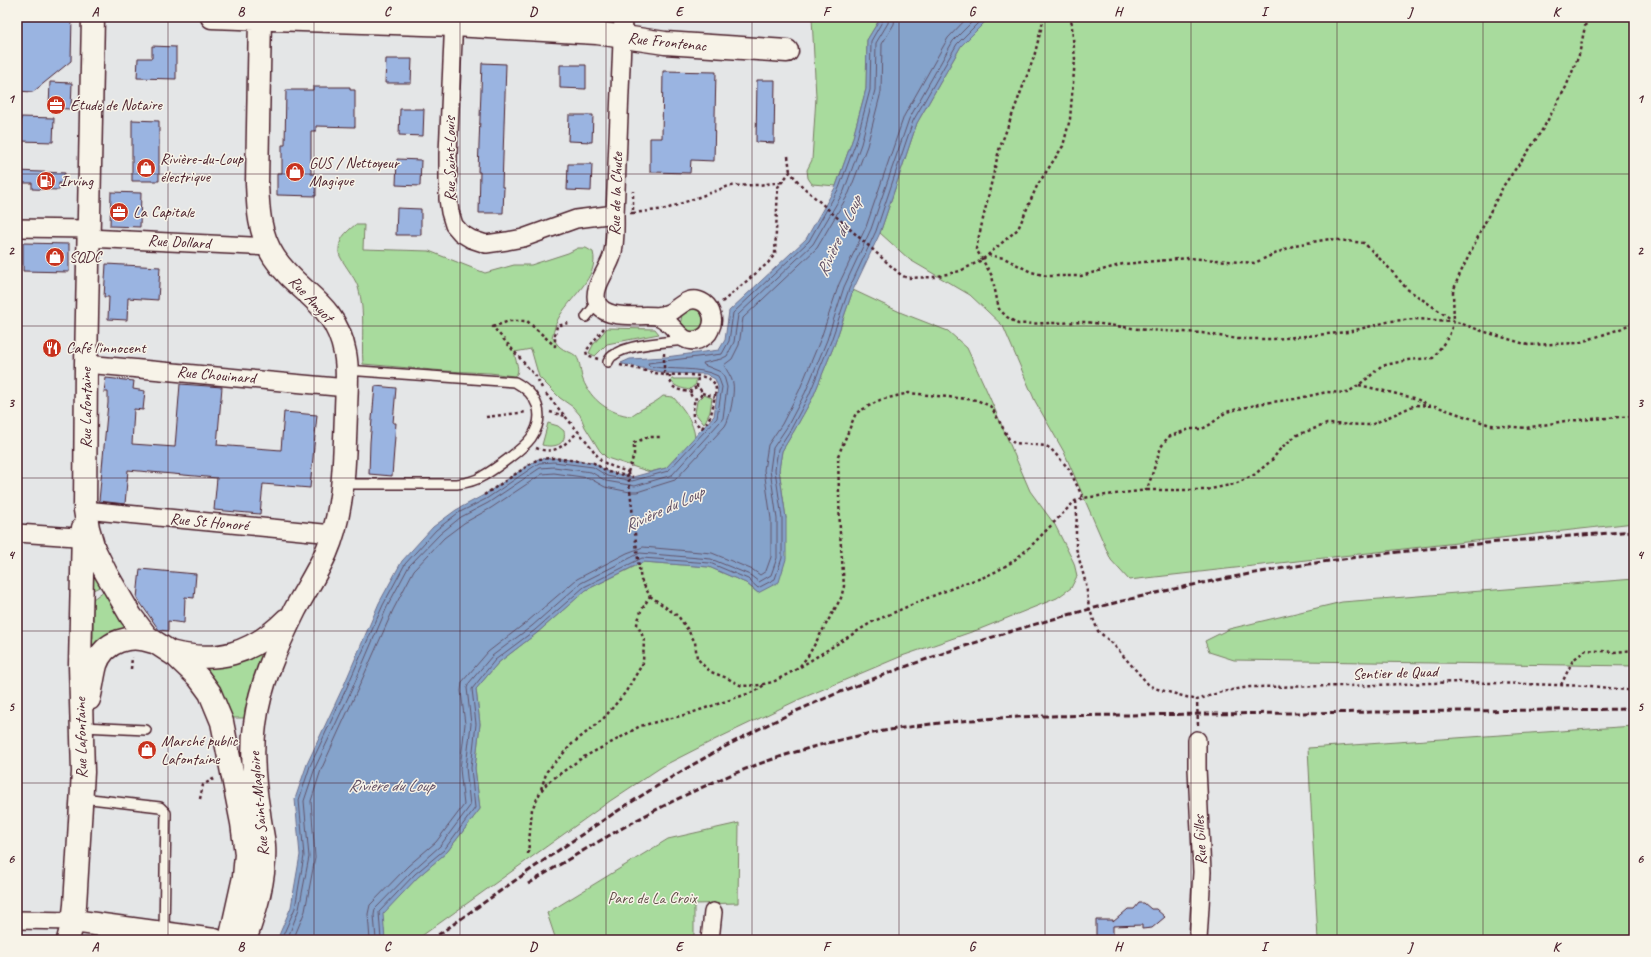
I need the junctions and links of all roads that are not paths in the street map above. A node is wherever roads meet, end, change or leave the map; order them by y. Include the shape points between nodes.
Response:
1 (93, 17) edge
2 (212, 17) edge
3 (260, 18) edge
4 (454, 21) edge
5 (623, 27) edge
6 (787, 51) dead end
7 (615, 214) junction
8 (17, 228) edge
9 (88, 233) junction
10 (269, 247) junction
11 (597, 303) junction
12 (657, 316) junction
13 (586, 317) dead end
14 (687, 340) junction
15 (608, 362) dead end
16 (86, 364) junction
17 (346, 379) junction
18 (342, 484) junction
19 (85, 510) junction
20 (17, 533) edge
21 (333, 534) junction
22 (87, 538) junction
23 (292, 616) junction
24 (161, 647) junction
25 (83, 724) junction
26 (146, 730) dead end
27 (1197, 740) road end
28 (82, 798) junction
29 (713, 912) dead end
30 (17, 920) edge
31 (71, 931) edge
32 (175, 936) edge
33 (214, 940) edge
34 (230, 940) edge
35 (245, 940) edge
36 (710, 940) edge
37 (1198, 940) edge

1 - 9 main road, Rue Lafontaine
2 - 3 main road, Rue Frontenac
3 - 4 main road, Rue Frontenac
3 - 10 main road, Rue Amyot via 258,208 260,224
4 - 5 main road, Rue Frontenac via 597,33
4 - 7 street, Rue Saint-Louis via 448,154 448,199 454,225 471,239 486,244 523,238 576,219
5 - 6 main road, Rue Frontenac via 665,43
5 - 7 street, Rue de la Chute
7 - 11 street, Rue de la Chute via 612,257 597,290
8 - 9 street, Rue Dollard
9 - 10 street, Rue Dollard
9 - 16 main road, Rue Lafontaine
10 - 17 main road, Rue Amyot via 286,272 329,314 339,330 345,353
11 - 12 street via 611,314
11 - 13 lane
12 - 14 street via 666,320
12 - 14 street via 668,313 682,303 692,300 702,302 710,311 713,322 709,332 701,339
14 - 15 lane via 621,350
16 - 17 street, Rue Chouinard
16 - 19 main road, Rue Lafontaine
17 - 18 main road, Rue Amyot
17 - 18 lane via 515,382 532,395 539,411 531,438 483,476 470,482
18 - 21 main road, Rue Amyot
19 - 21 street, Rue St Honoré
19 - 22 main road, Rue Lafontaine
20 - 22 street
21 - 23 main road, Rue Amyot via 321,564
22 - 24 main road, Rue Saint-Magloire via 141,631
22 - 25 main road, Rue Lafontaine via 80,665
23 - 24 main road via 265,638 241,651 227,655 184,655
23 - 35 main road, Rue Saint-Magloire via 269,668 255,724 253,768 264,844 264,865 258,899
24 - 25 main road via 136,638 124,639 104,651 96,665
24 - 34 main road, Rue Saint-Magloire via 188,666 206,686 225,733 246,854 244,877
25 - 26 lane
25 - 28 main road, Rue Lafontaine
27 - 37 street, Rue Gilles via 1202,872
28 - 31 main road, Rue Lafontaine
28 - 32 lane via 160,808 166,812
29 - 36 street
30 - 31 street
31 - 32 main road
32 - 33 main road

